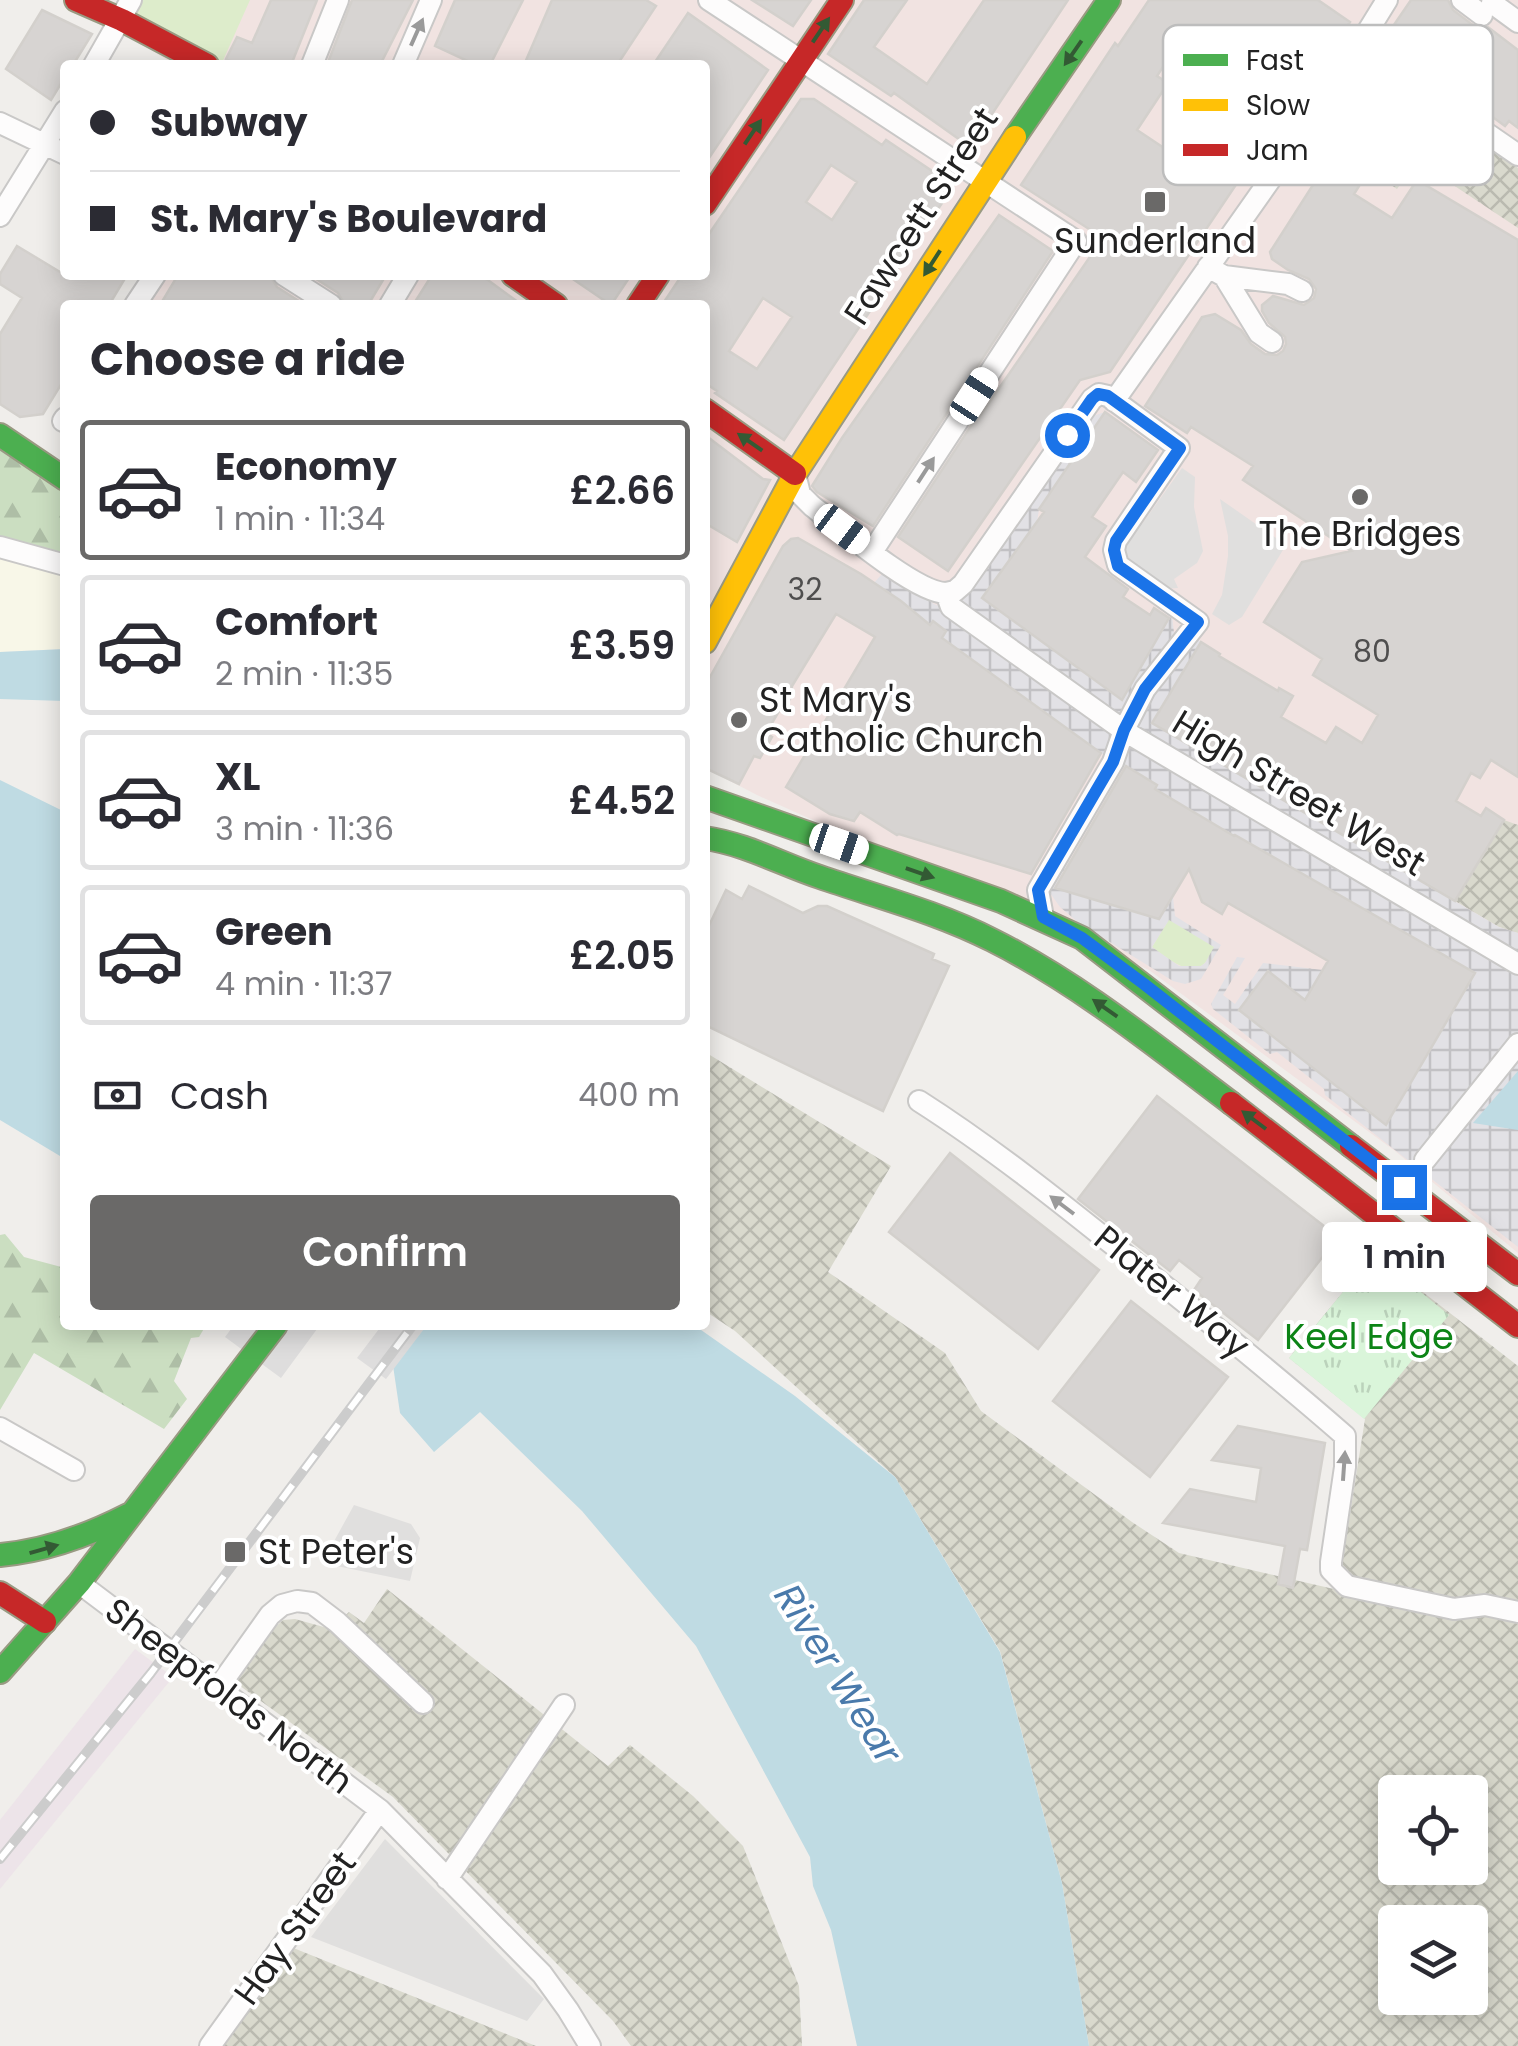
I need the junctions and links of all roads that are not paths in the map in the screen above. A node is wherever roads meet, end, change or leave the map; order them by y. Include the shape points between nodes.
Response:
1 (76, 0) edge
2 (338, 0) edge
3 (431, 0) edge
4 (709, 0) edge
5 (842, 0) edge
6 (1109, 0) edge
7 (1462, 0) edge
8 (1386, 1) edge
9 (126, 10) edge
10 (1486, 10) edge
11 (1518, 22) edge
12 (1371, 25) edge
13 (97, 60) edge
14 (201, 60) edge
15 (314, 60) edge
16 (405, 60) edge
17 (801, 60) junction
18 (60, 119) edge
19 (0, 123) edge
20 (1493, 139) edge
21 (45, 144) junction
22 (60, 152) edge
23 (1518, 156) edge
24 (985, 181) junction
25 (1273, 185) edge
26 (710, 196) edge
27 (0, 216) edge
28 (1216, 272) junction
29 (292, 280) edge
30 (520, 280) edge
31 (1302, 292) dead end
32 (323, 300) edge
33 (549, 300) edge
34 (1272, 342) dead end
35 (1111, 399) junction
36 (710, 414) edge
37 (0, 427) edge
38 (0, 436) edge
39 (60, 454) edge
40 (796, 474) junction
41 (60, 476) edge
42 (0, 547) edge
43 (872, 552) junction
44 (60, 563) edge
45 (948, 600) junction
46 (710, 633) edge
47 (1124, 730) junction
48 (710, 799) edge
49 (710, 839) edge
50 (724, 862) dead end
51 (787, 866) junction
52 (1043, 917) junction
53 (1518, 964) edge
54 (1518, 1044) edge
55 (919, 1101) dead end
56 (1425, 1160) dead end
57 (1518, 1274) edge
58 (1518, 1326) edge
59 (272, 1330) edge
60 (0, 1428) edge
61 (74, 1470) dead end
62 (132, 1513) junction
63 (0, 1555) edge
64 (79, 1583) junction
65 (0, 1593) edge
66 (1518, 1612) edge
67 (45, 1622) junction
68 (0, 1672) edge
69 (218, 1688) junction
70 (422, 1703) dead end
71 (564, 1705) dead end
72 (380, 1810) junction
73 (447, 1879) junction
74 (210, 2046) edge
75 (590, 2046) edge

1 - 9 main road
2 - 15 street
16 -> 3 street
4 - 17 street
17 -> 5 main road
6 -> 24 main road, Fawcett Street
7 - 10 street
8 - 12 street
9 - 13 street
9 - 14 main road
10 - 11 street
17 - 24 street
26 -> 17 main road
18 - 21 street
19 - 21 street
20 - 23 street
21 - 22 street
21 - 27 street
24 -> 40 main road, Fawcett Street
43 -> 24 street via 1076,241
25 - 28 street
28 - 31 street
28 - 34 street
28 - 35 street
29 - 32 street
30 - 33 main road
35 - 45 street via 1092,399
35 - 47 street via 1180,448 1116,541 1118,566 1198,622 1145,689
40 -> 36 main road, High Street West
37 - 39 main road
38 - 41 main road
40 - 43 street, High Street West via 800,494
40 - 46 main road, Fawcett Street
42 - 44 street
43 - 45 street, High Street West
45 - 47 street, High Street West
47 - 52 street via 1113,762 1038,890
47 - 53 street, High Street West
48 -> 52 main road
49 - 51 main road
50 - 51 main road
58 -> 51 main road via 1073,986 952,922
52 - 57 main road via 1144,984
54 - 56 street
66 -> 55 street, Plater Way via 1485,1605 1454,1609 1347,1586 1330,1562 1345,1436 1081,1219
59 - 62 main road
60 - 61 street
63 -> 62 main road via 87,1537
62 - 64 main road
64 - 67 main road
64 - 69 street, Sheepfolds North
65 - 67 main road
67 - 68 main road
69 - 70 street via 270,1615 297,1601 337,1622
69 - 72 street, Sheepfolds North
71 - 73 street
72 - 73 street, Sheepfolds North
72 - 74 street, Hay Street
73 - 75 street, Sheepfolds North via 542,1974

